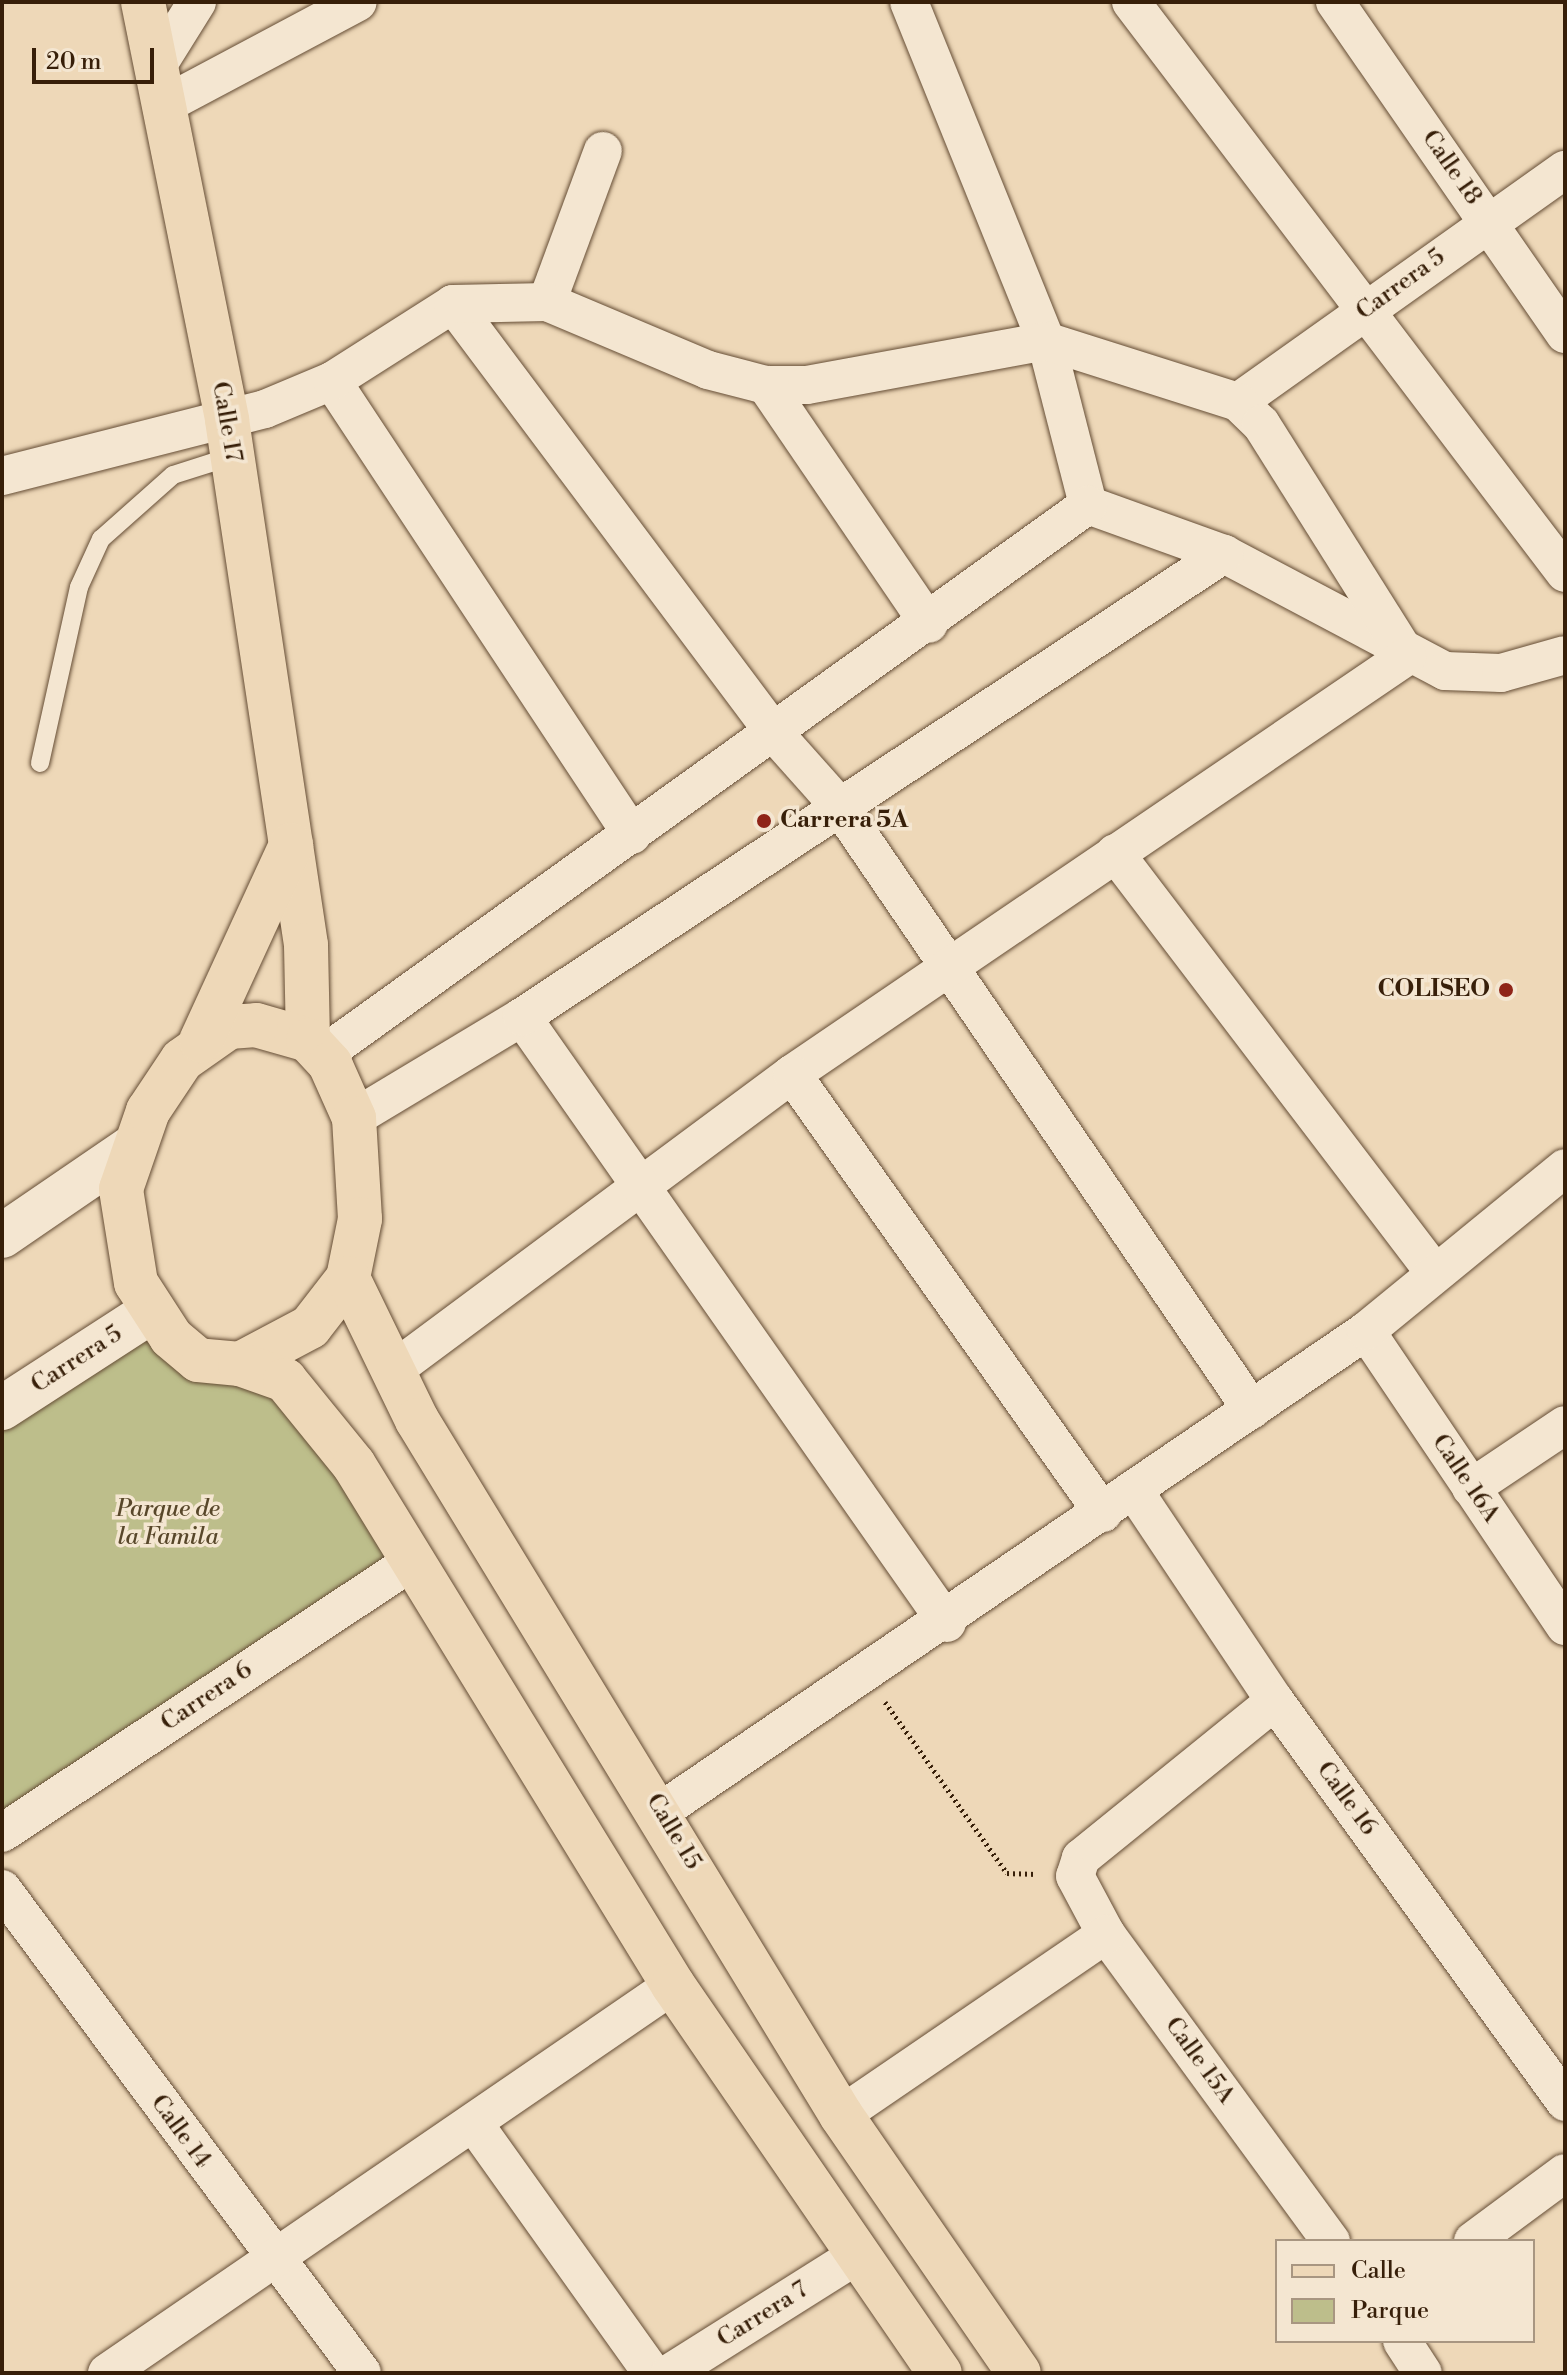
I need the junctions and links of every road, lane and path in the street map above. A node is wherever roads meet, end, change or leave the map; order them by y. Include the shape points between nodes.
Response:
1 (143, 2) edge
2 (197, 2) edge
3 (358, 2) edge
4 (909, 2) edge
5 (1131, 2) edge
6 (1335, 2) edge
7 (162, 84) junction
8 (603, 151) dead end
9 (1565, 170) edge
10 (1488, 221) junction
11 (547, 302) junction
12 (453, 304) junction
13 (1369, 308) junction
14 (1565, 334) edge
15 (1046, 341) junction
16 (332, 381) junction
17 (766, 385) junction
18 (1238, 402) junction
19 (230, 438) junction
20 (2, 476) edge
21 (1088, 505) junction
22 (1224, 554) junction
23 (1565, 573) edge
24 (929, 624) junction
25 (1565, 655) edge
26 (1407, 656) junction
27 (775, 734) junction
28 (40, 763) dead end
29 (840, 807) junction
30 (632, 835) junction
31 (291, 845) junction
32 (1115, 853) junction
33 (951, 966) junction
34 (522, 1017) junction
35 (201, 1041) junction
36 (316, 1047) junction
37 (792, 1074) junction
38 (354, 1118) junction
39 (135, 1145) junction
40 (1565, 1168) edge
41 (637, 1186) junction
42 (2, 1236) edge
43 (1434, 1272) junction
44 (348, 1278) junction
45 (152, 1311) junction
46 (1366, 1331) junction
47 (240, 1364) junction
48 (392, 1371) junction
49 (2, 1408) edge
50 (1252, 1410) junction
51 (1565, 1425) edge
52 (1471, 1488) junction
53 (1135, 1492) junction
54 (1103, 1513) junction
55 (413, 1561) junction
56 (947, 1623) junction
57 (1565, 1626) edge
58 (866, 1676) junction
59 (1275, 1701) junction
60 (661, 1811) junction
61 (2, 1833) edge
62 (1078, 1867) junction
63 (2, 1889) edge
64 (1106, 1934) junction
65 (673, 1985) junction
66 (1565, 2102) edge
67 (841, 2115) junction
68 (475, 2125) junction
69 (1565, 2173) edge
70 (1330, 2239) edge
71 (1476, 2239) edge
72 (856, 2256) junction
73 (273, 2259) junction
74 (1403, 2343) edge
75 (107, 2373) edge
76 (362, 2373) edge
77 (652, 2373) edge
78 (670, 2373) edge
79 (940, 2373) edge
80 (1019, 2373) edge
81 (1423, 2373) edge

1 - 7 main road, Calle 17
2 - 7 street
3 - 7 street
4 - 15 street
5 - 13 street
6 - 10 street, Calle 18
7 - 19 main road, Calle 17
8 - 11 street
9 - 10 street, Carrera 5
10 - 13 street, Carrera 5
10 - 14 street, Calle 18
11 - 12 street
11 - 17 street via 708,370
12 - 16 street
12 - 27 street
13 - 18 street, Carrera 5
13 - 23 street
15 - 17 street via 807,385
15 - 18 street
15 - 21 street
16 - 19 street
16 - 30 street
17 - 24 street
18 - 26 street via 1261,424
19 - 20 street
19 - 28 lane via 173,475 101,539 79,587
19 - 31 main road, Calle 17
21 - 22 street
21 - 24 street
22 - 26 street
22 - 29 street
24 - 27 street
25 - 26 street via 1501,673 1445,671
26 - 32 street
27 - 29 street
27 - 30 street
29 - 33 street
29 - 34 street
30 - 36 street
31 - 35 main road
31 - 36 main road, Calle 17
32 - 33 street
32 - 43 street
33 - 37 street
33 - 50 street
34 - 38 street
34 - 41 street
35 - 36 main road via 256,1025
35 - 39 main road via 164,1083
36 - 38 main road
37 - 41 street
37 - 54 street
38 - 44 main road via 362,1178
39 - 42 main road
39 - 45 main road via 121,1189 123,1238
40 - 43 street
41 - 48 street
41 - 56 street
43 - 46 street
44 - 47 main road via 310,1327
44 - 48 main road, Calle 15
45 - 47 main road via 198,1360
45 - 49 main road, Carrera 5
46 - 50 street
46 - 52 street, Calle 16A
47 - 55 main road via 269,1371 294,1391 354,1465
48 - 60 main road, Calle 15
50 - 53 street
51 - 52 street
52 - 57 street, Calle 16A
53 - 54 street
53 - 59 street, Calle 16
54 - 56 street
55 - 61 street, Carrera 6
55 - 65 main road
56 - 58 street
58 - 60 street
58 - 62 path via 1007,1873
59 - 62 street
59 - 66 street, Calle 16
60 - 67 main road, Calle 15
62 - 64 street, Calle 15A
63 - 73 street, Calle 14
64 - 67 street
64 - 70 street, Calle 15A
65 - 68 street
65 - 72 main road
67 - 80 main road, Calle 15
68 - 73 street
68 - 77 street
69 - 71 street
72 - 78 street, Carrera 7
72 - 79 main road
73 - 75 street
73 - 76 street, Calle 14
74 - 81 street

